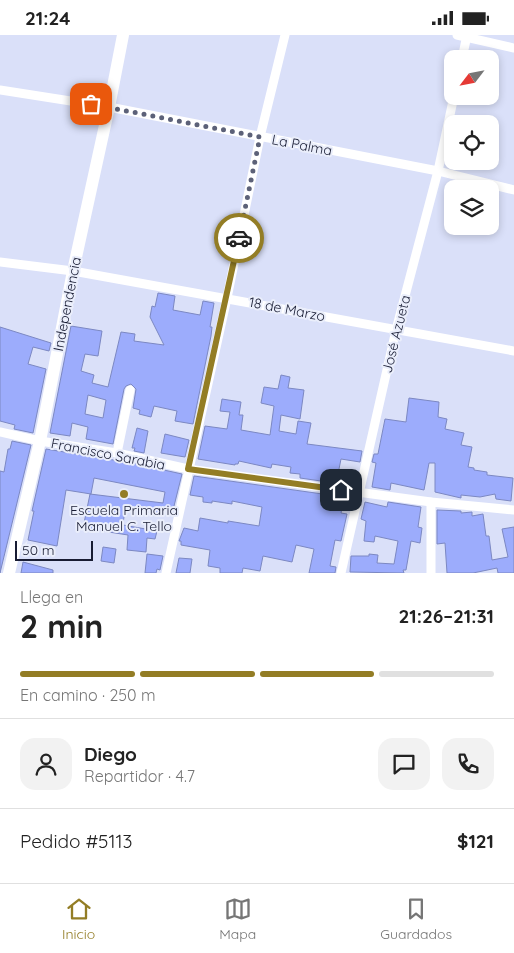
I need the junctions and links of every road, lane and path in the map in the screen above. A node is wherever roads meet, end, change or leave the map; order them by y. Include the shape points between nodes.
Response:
1 (123, 35) edge
2 (285, 35) edge
3 (464, 36) edge
4 (514, 48) edge
5 (463, 50) edge
6 (0, 90) edge
7 (452, 105) edge
8 (109, 107) junction
9 (260, 137) junction
10 (438, 171) junction
11 (514, 190) edge
12 (0, 262) edge
13 (73, 271) junction
14 (227, 298) junction
15 (396, 330) junction
16 (514, 351) edge
17 (130, 390) dead end
18 (0, 432) edge
19 (40, 441) junction
20 (117, 453) junction
21 (188, 469) junction
22 (360, 493) junction
23 (431, 502) junction
24 (514, 511) edge
25 (9, 573) edge
26 (166, 573) edge
27 (340, 573) edge
28 (431, 573) edge

1 - 8 main road, Independencia
2 - 9 street
3 - 4 street
3 - 5 street
6 - 8 street, La Palma
7 - 10 street, José Azueta
8 - 9 street, La Palma
8 - 13 main road, Independencia
9 - 10 street, La Palma
9 - 14 street
10 - 11 street, La Palma
10 - 15 street, José Azueta
12 - 13 street, 18 de Marzo
13 - 14 street, 18 de Marzo
13 - 19 main road, Independencia
14 - 15 street, 18 de Marzo
14 - 21 street
15 - 16 street, 18 de Marzo
15 - 22 street, José Azueta
17 - 20 street
18 - 19 street, Francisco Sarabia
19 - 20 street, Francisco Sarabia
19 - 25 main road, Independencia
20 - 21 street, Francisco Sarabia
21 - 22 street, Francisco Sarabia
21 - 26 street
22 - 23 street, Francisco Sarabia
22 - 27 street, José Azueta
23 - 24 street, Francisco Sarabia
23 - 28 street

